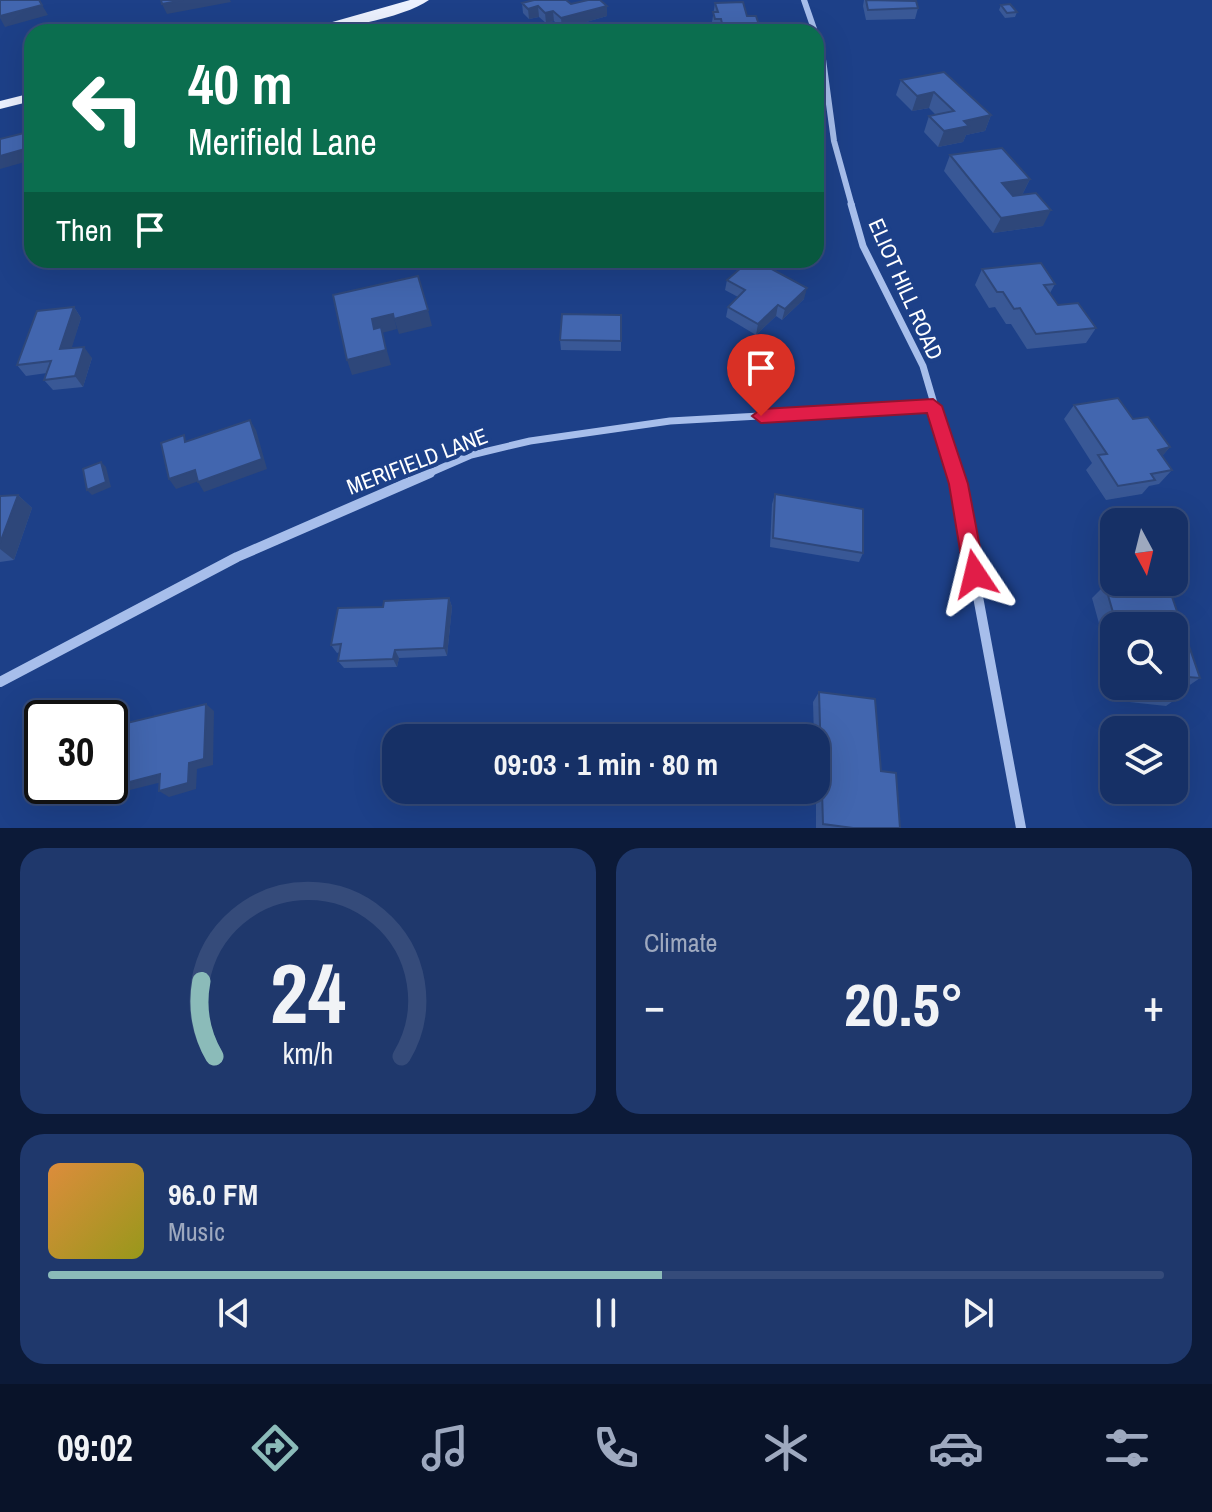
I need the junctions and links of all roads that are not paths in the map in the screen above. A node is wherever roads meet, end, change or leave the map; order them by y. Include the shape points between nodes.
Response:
1 (423, 0) edge
2 (804, 0) edge
3 (340, 24) edge
4 (815, 24) edge
5 (824, 67) edge
6 (24, 99) edge
7 (0, 105) edge
8 (933, 406) junction
9 (0, 682) edge
10 (1021, 828) edge

1 - 3 main road
2 - 4 street, ELIOT HILL ROAD
5 - 8 street, ELIOT HILL ROAD via 834,141 863,246 923,366
6 - 7 main road
8 - 9 street, MERIFIELD LANE via 670,421 471,455 237,557
8 - 10 street, ELIOT HILL ROAD via 958,484

